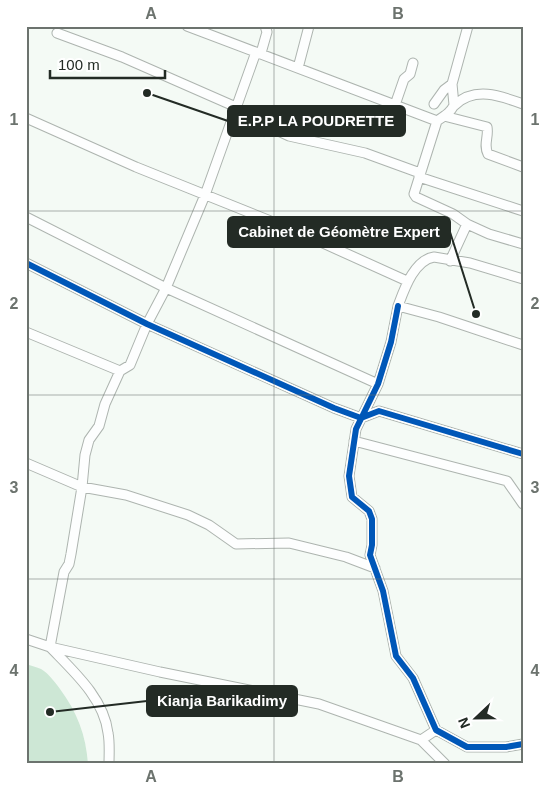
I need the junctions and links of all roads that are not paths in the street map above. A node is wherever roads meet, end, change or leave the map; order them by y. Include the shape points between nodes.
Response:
1 (186, 26) edge
2 (265, 26) edge
3 (309, 26) edge
4 (468, 26) edge
5 (57, 33) dead end
6 (258, 52) junction
7 (413, 63) dead end
8 (298, 68) junction
9 (452, 84) junction
10 (434, 104) dead end
11 (523, 104) edge
12 (395, 105) junction
13 (454, 105) junction
14 (235, 109) junction
15 (26, 118) edge
16 (441, 118) junction
17 (523, 167) edge
18 (420, 175) junction
19 (204, 195) junction
20 (523, 211) edge
21 (26, 217) edge
22 (467, 224) junction
23 (523, 244) edge
24 (450, 261) junction
25 (26, 263) edge
26 (523, 279) edge
27 (407, 281) junction
28 (166, 288) junction
29 (398, 306) junction
30 (147, 324) junction
31 (26, 332) edge
32 (523, 345) edge
33 (120, 371) junction
34 (378, 384) junction
35 (361, 418) junction
36 (354, 441) junction
37 (523, 454) edge
38 (26, 462) edge
39 (82, 487) junction
40 (523, 504) edge
41 (375, 568) junction
42 (26, 639) edge
43 (50, 647) junction
44 (436, 730) junction
45 (421, 740) junction
46 (523, 744) edge
47 (109, 764) edge
48 (445, 764) edge

1 - 6 street
2 - 6 street via 266,32
3 - 8 street
4 - 9 street
5 - 14 street via 130,60
6 - 8 street
6 - 14 street
7 - 12 street
8 - 12 street
9 - 10 street
9 - 13 street
11 - 13 street via 498,95 481,94
12 - 16 street
13 - 16 street
14 - 18 street via 289,136 365,153
14 - 19 street
15 - 19 street
16 - 17 street via 487,127 485,149 488,154
16 - 18 street
18 - 20 street
18 - 22 street via 414,194 416,197
19 - 27 street via 303,234
19 - 28 street
21 - 28 street
22 - 23 street
22 - 24 street
24 - 26 street via 470,263
24 - 27 street via 428,258
25 - 30 street
27 - 29 street
28 - 30 street
28 - 34 street
29 - 32 street
29 - 34 street
30 - 33 street via 130,365
30 - 35 street
31 - 33 street
33 - 39 street via 99,426 89,440
34 - 35 street
35 - 36 street
35 - 37 street via 380,411
36 - 40 street via 508,481
36 - 41 street via 349,476 352,497 369,511 372,519 370,555
38 - 39 street
39 - 41 street via 126,495 188,515 236,544 289,543
39 - 43 street
41 - 44 street via 396,656 413,678
42 - 43 street
43 - 45 street via 319,704
43 - 47 street via 100,705 108,732
44 - 45 street
44 - 46 street via 467,747
45 - 48 street

